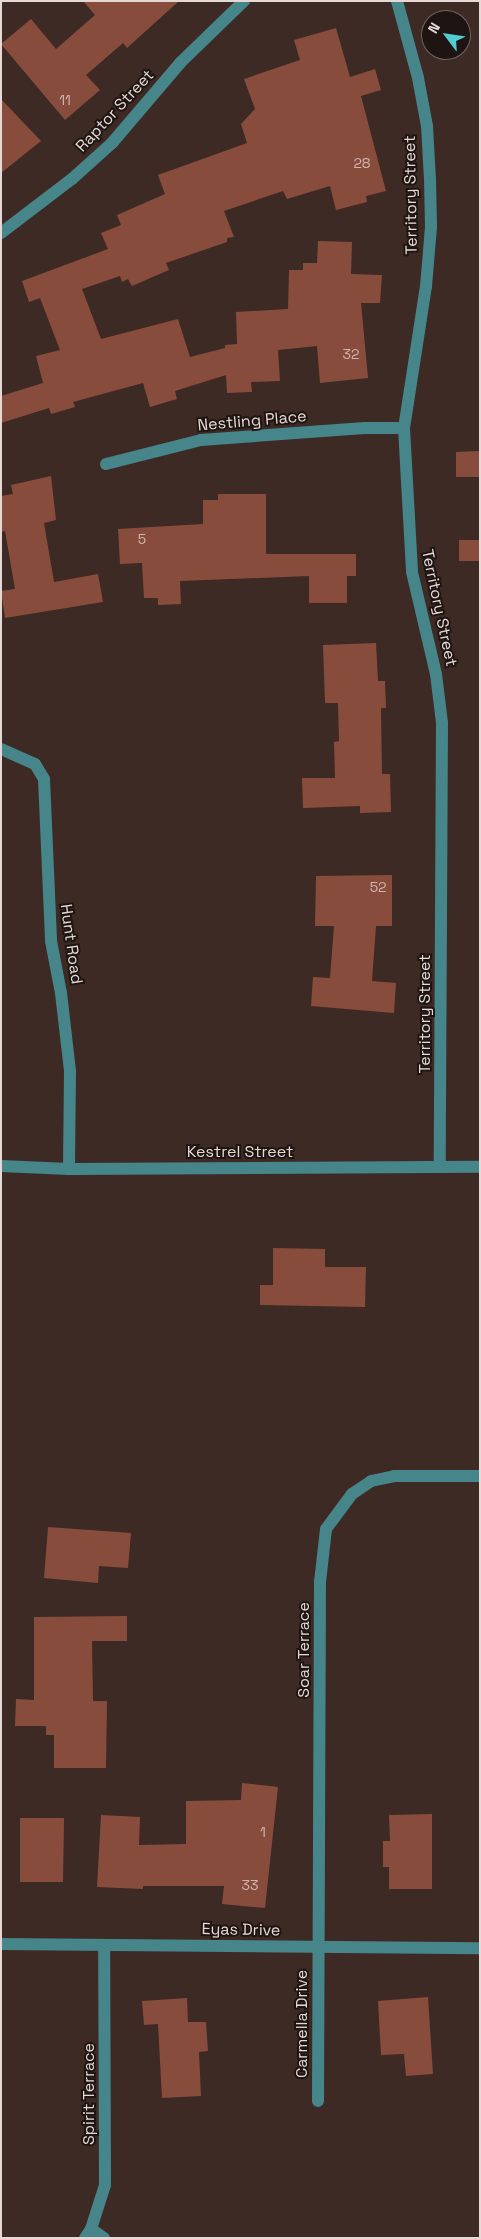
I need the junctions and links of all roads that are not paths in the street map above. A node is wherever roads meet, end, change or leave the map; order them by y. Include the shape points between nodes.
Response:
1 (244, 1) edge
2 (397, 1) edge
3 (1, 233) edge
4 (404, 428) junction
5 (106, 464) dead end
6 (1, 749) edge
7 (1, 1166) edge
8 (440, 1167) junction
9 (480, 1167) edge
10 (69, 1169) junction
11 (480, 1476) edge
12 (1, 1944) edge
13 (104, 1945) junction
14 (318, 1947) junction
15 (480, 1948) edge
16 (318, 2102) dead end
17 (88, 2233) edge
18 (104, 2238) edge

1 - 3 street, Raptor Street via 180,63 112,142 72,179
2 - 4 street, Territory Street via 406,28 426,126 431,227 426,286
4 - 5 street, Nestling Place via 201,440
4 - 8 street, Territory Street via 412,572 436,674 442,723
6 - 10 street, Hunt Road via 35,764 44,779 50,941 61,992 70,1071
7 - 10 street, Kestrel Street
8 - 9 street, Kestrel Street
8 - 10 street, Kestrel Street
11 - 14 street, Soar Terrace via 394,1476 371,1481 352,1494 326,1529 320,1582
12 - 13 street, Eyas Drive
13 - 14 street, Eyas Drive
13 - 17 street, Spirit Terrace via 105,2185
14 - 15 street, Eyas Drive
14 - 16 street, Carmella Drive
17 - 18 street

